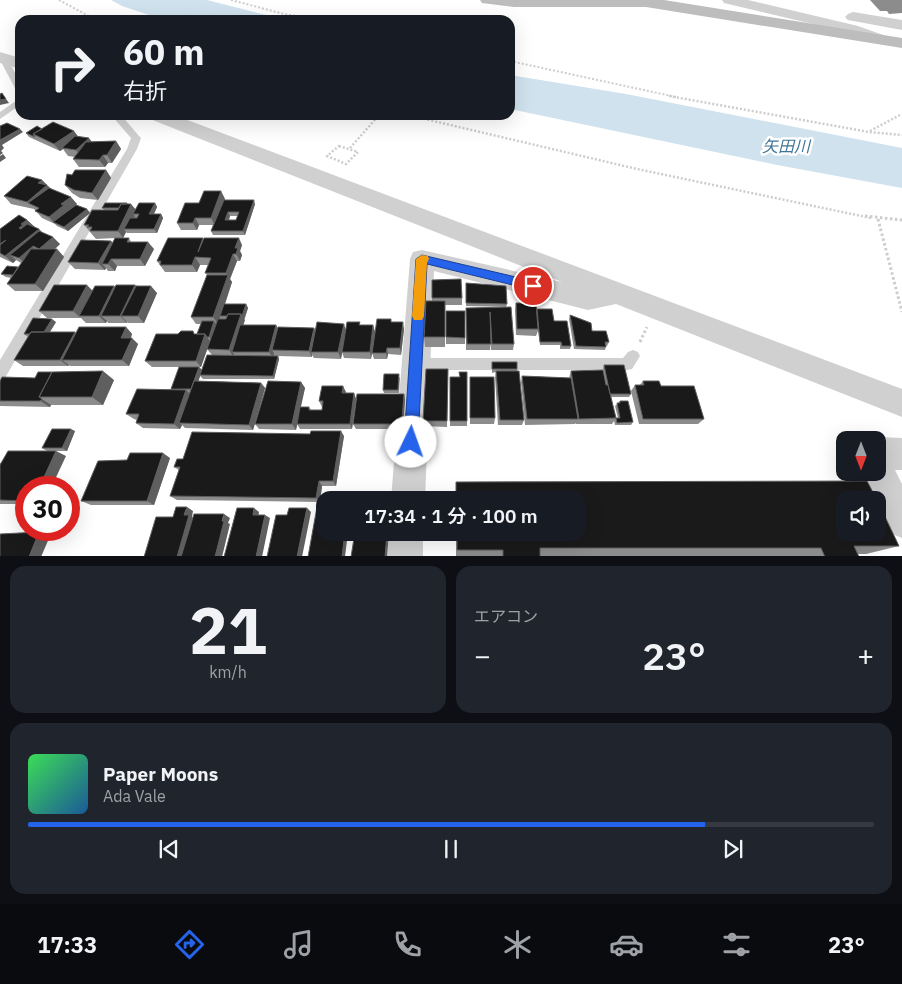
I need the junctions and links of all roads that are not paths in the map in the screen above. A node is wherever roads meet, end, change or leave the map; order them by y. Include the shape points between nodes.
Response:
1 (488, 0) edge
2 (729, 0) edge
3 (767, 0) edge
4 (902, 25) edge
5 (880, 39) junction
6 (902, 43) edge
7 (1, 57) edge
8 (15, 62) edge
9 (15, 81) edge
10 (15, 107) edge
11 (0, 116) edge
12 (120, 120) edge
13 (171, 120) edge
14 (620, 292) junction
15 (633, 356) road end
16 (415, 364) junction
17 (0, 373) edge
18 (902, 403) edge
19 (886, 453) edge
20 (902, 454) edge
21 (883, 481) edge
22 (408, 491) edge
23 (902, 521) edge
24 (406, 541) edge
25 (405, 556) edge

1 - 5 street via 646,2
2 - 5 street via 852,29
3 - 4 street
5 - 6 street
7 - 8 street
7 - 9 lane
10 - 11 lane
12 - 17 lane via 136,138 132,149
13 - 14 street
14 - 16 street via 588,299 422,259
14 - 18 street
15 - 16 lane via 627,364
16 - 22 street
19 - 20 street
21 - 23 street
24 - 25 street

